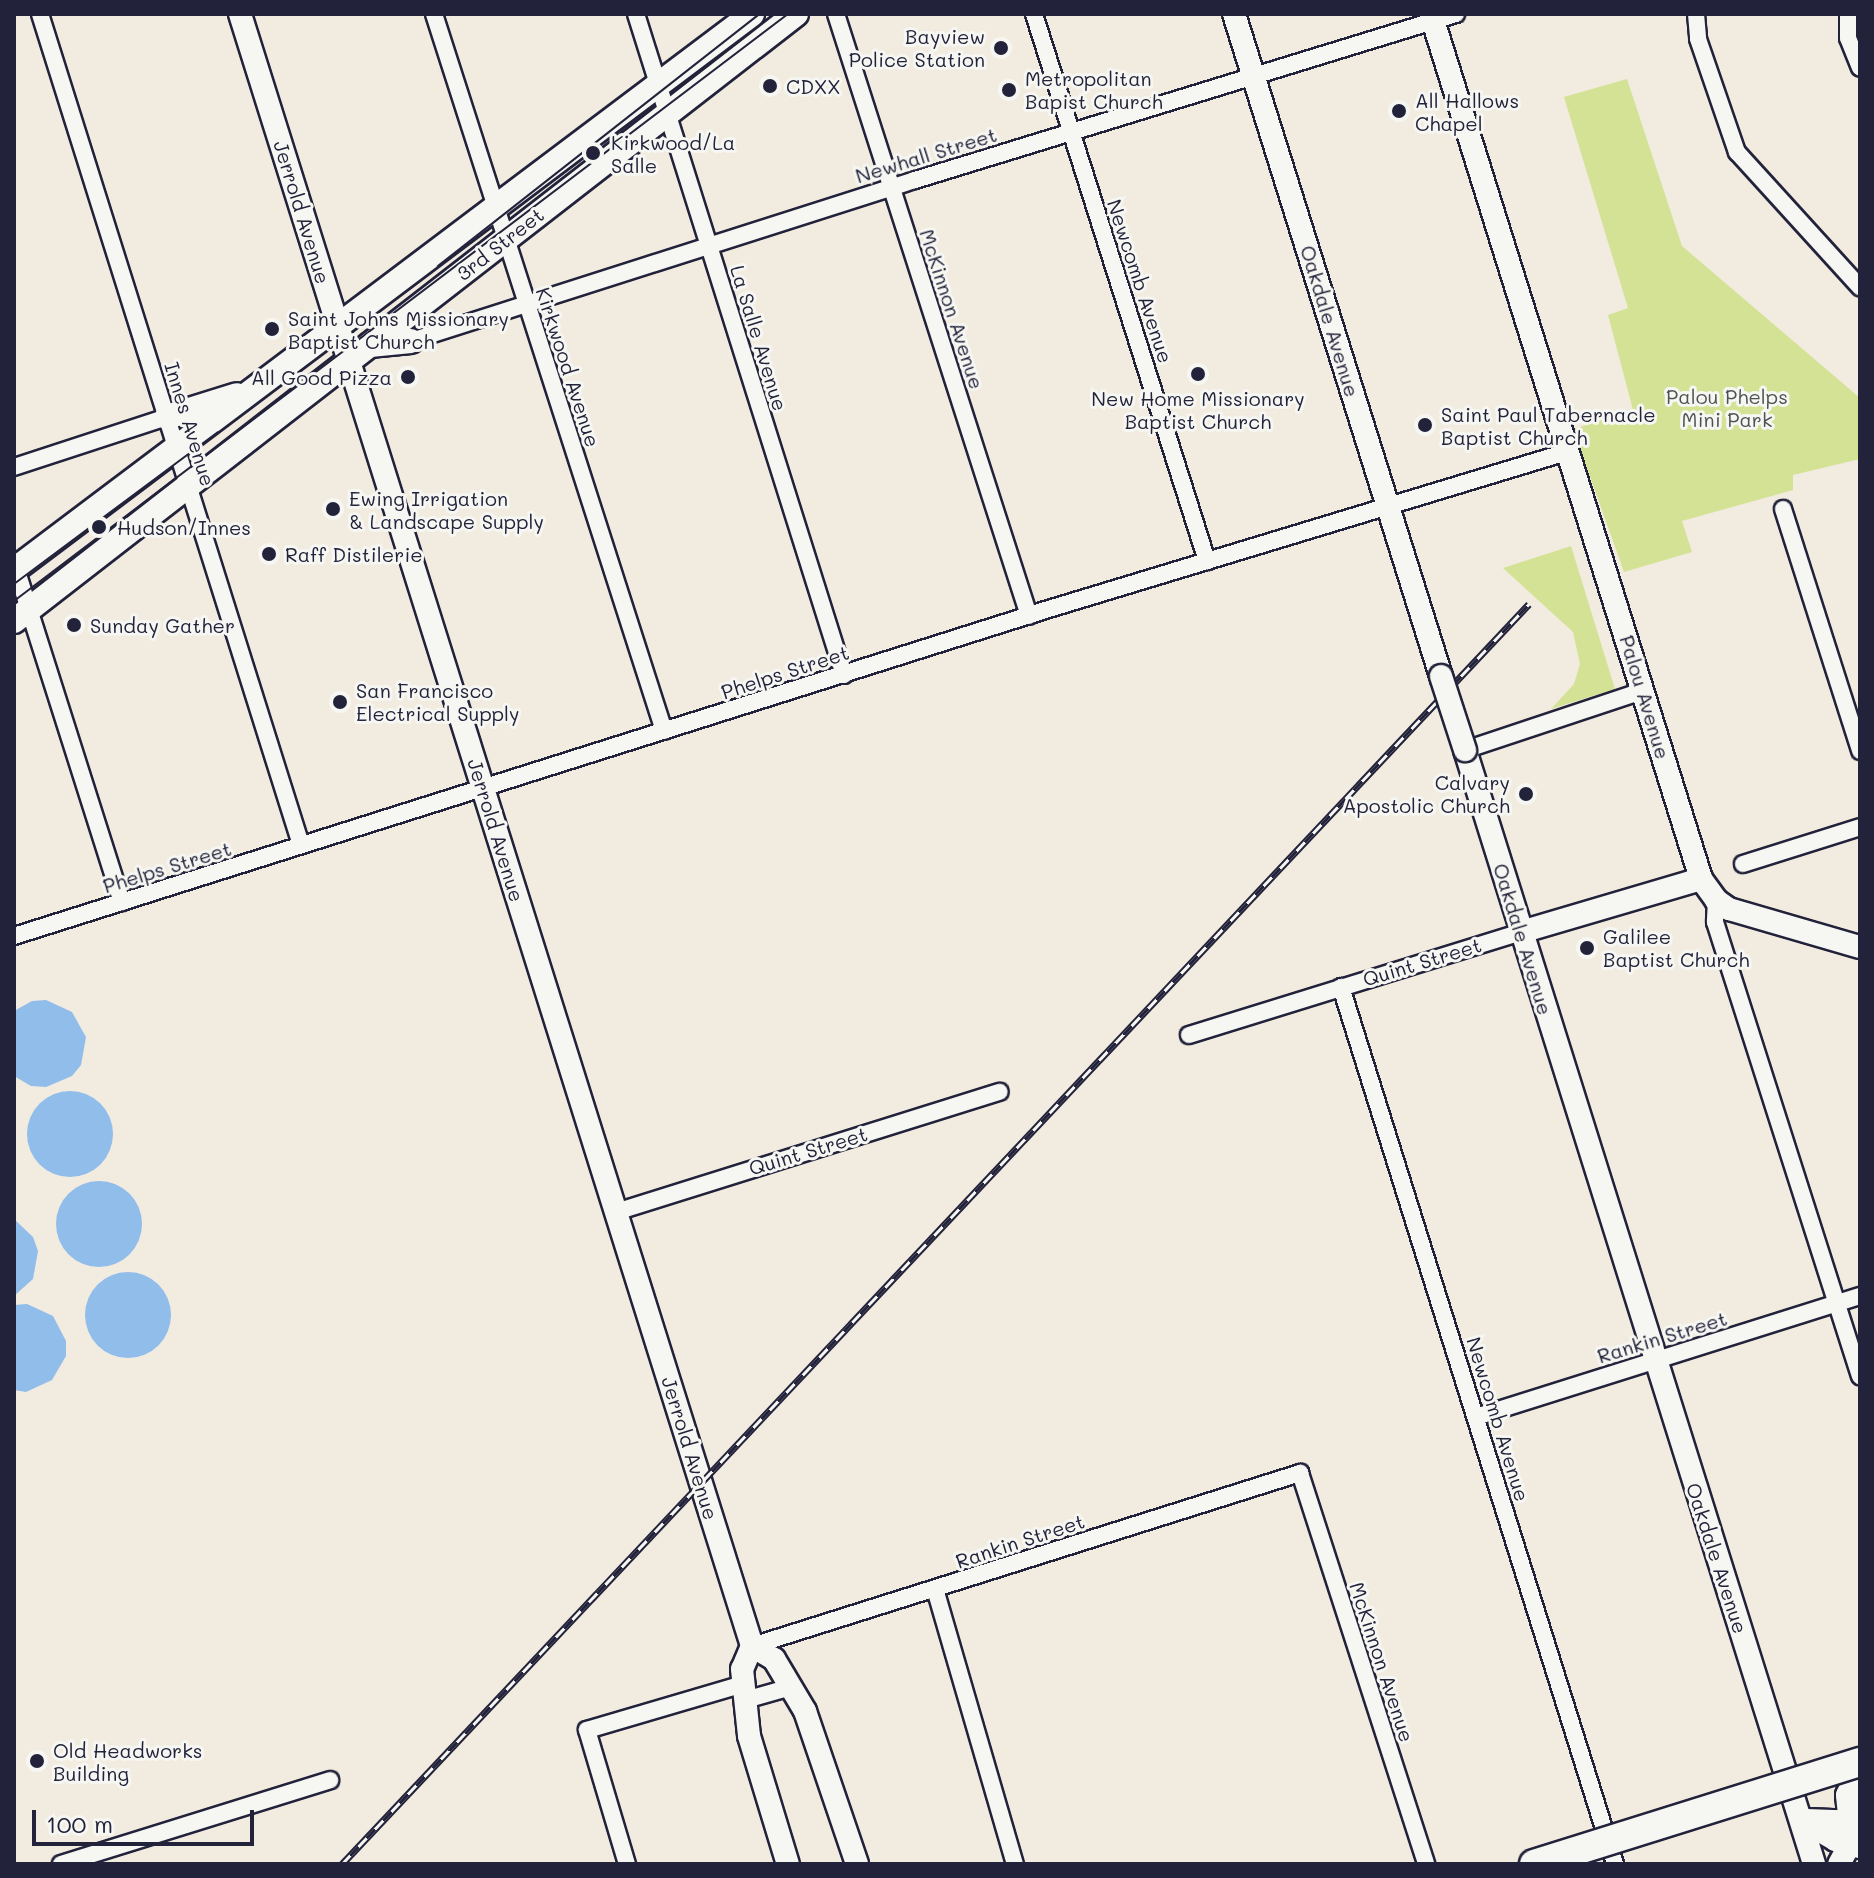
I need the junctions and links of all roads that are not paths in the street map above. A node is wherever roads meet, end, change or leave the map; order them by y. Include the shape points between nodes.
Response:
1 (40, 14) edge
2 (240, 14) edge
3 (434, 14) edge
4 (636, 14) edge
5 (752, 14) edge
6 (796, 14) edge
7 (836, 14) edge
8 (1034, 14) edge
9 (1234, 14) edge
10 (1456, 14) edge
11 (1696, 14) edge
12 (1848, 14) edge
13 (1432, 18) edge
14 (1860, 68) edge
15 (1253, 74) junction
16 (659, 84) junction
17 (668, 113) junction
18 (1071, 131) junction
19 (892, 187) junction
20 (497, 208) junction
21 (507, 239) junction
22 (709, 245) junction
23 (1860, 287) edge
24 (527, 305) junction
25 (338, 327) junction
26 (411, 341) joint
27 (370, 345) junction
28 (349, 363) junction
29 (255, 390) junction
30 (167, 417) junction
31 (176, 447) junction
32 (1570, 451) junction
33 (14, 467) edge
34 (188, 484) junction
35 (1388, 506) junction
36 (1783, 509) dead end
37 (1207, 561) junction
38 (15, 567) edge
39 (22, 615) edge
40 (1029, 616) junction
41 (844, 675) junction
42 (1642, 691) junction
43 (664, 731) junction
44 (1465, 750) junction
45 (1860, 751) edge
46 (483, 788) junction
47 (1860, 827) edge
48 (301, 845) junction
49 (1743, 864) dead end
50 (1701, 879) junction
51 (1716, 900) junction
52 (122, 902) junction
53 (1521, 932) junction
54 (14, 936) edge
55 (1860, 947) edge
56 (1341, 987) junction
57 (1189, 1035) dead end
58 (1000, 1092) dead end
59 (616, 1212) junction
60 (1860, 1296) edge
61 (1837, 1303) junction
62 (1655, 1361) junction
63 (1860, 1376) edge
64 (1476, 1417) junction
65 (1300, 1473) joint
66 (935, 1589) junction
67 (752, 1646) junction
68 (791, 1687) junction
69 (744, 1692) junction
70 (1860, 1768) edge
71 (330, 1780) dead end
72 (1790, 1792) junction
73 (1801, 1820) junction
74 (1855, 1836) edge
75 (1612, 1856) edge
76 (61, 1864) edge
77 (627, 1864) edge
78 (788, 1864) edge
79 (857, 1864) edge
80 (1015, 1864) edge
81 (1426, 1864) edge
82 (1534, 1864) edge
83 (1562, 1864) edge
84 (1814, 1864) edge
85 (1839, 1864) edge

1 - 30 street, Innes Avenue
2 - 25 street, Jerrold Avenue
3 - 20 street, Kirkwood Avenue
4 - 16 street, La Salle Avenue
5 - 16 main road, 3rd Street
6 - 17 main road, 3rd Street
7 - 19 street, McKinnon Avenue
8 - 18 street, Newcomb Avenue
9 - 15 street, Oakdale Avenue
10 - 13 street, Newhall Street
11 - 23 street via 1698,39 1737,152
12 - 14 street via 1848,38
13 - 15 street, Newhall Street
13 - 32 street, Palou Avenue
15 - 18 street, Newhall Street
15 - 35 street, Oakdale Avenue
16 - 17 street, La Salle Avenue
16 - 20 main road, 3rd Street
17 - 21 main road, 3rd Street
17 - 22 street, La Salle Avenue
18 - 19 street, Newhall Street
18 - 37 street, Newcomb Avenue
19 - 22 street, Newhall Street
19 - 40 street, McKinnon Avenue
20 - 21 street, Kirkwood Avenue
20 - 25 main road, 3rd Street
21 - 24 street, Kirkwood Avenue
21 - 27 main road, 3rd Street
22 - 24 street, Newhall Street
22 - 41 street, La Salle Avenue
24 - 26 street, Newhall Street
24 - 43 street, Kirkwood Avenue
25 - 28 street, Jerrold Avenue
25 - 29 main road, 3rd Street
26 - 27 main road
27 - 28 main road, 3rd Street
28 - 34 main road, 3rd Street
28 - 46 street, Jerrold Avenue
29 - 30 main road
29 - 31 main road, 3rd Street
30 - 31 street, Innes Avenue
30 - 33 street
31 - 34 street, Innes Avenue
31 - 38 main road, 3rd Street
32 - 35 street, Phelps Street
32 - 42 street, Palou Avenue
34 - 39 main road, 3rd Street
34 - 48 street, Innes Avenue
35 - 37 street, Phelps Street
35 - 44 street, Oakdale Avenue, bridge
36 - 45 street
37 - 40 street, Phelps Street
38 - 39 street
39 - 52 street
40 - 41 street, Phelps Street
41 - 43 street, Phelps Street
42 - 44 street
42 - 50 street, Palou Avenue
43 - 46 street, Phelps Street
44 - 53 street, Oakdale Avenue
46 - 48 street, Phelps Street
46 - 59 street, Jerrold Avenue
47 - 49 street
48 - 52 street, Phelps Street
50 - 51 street, Palou Avenue
50 - 53 street, Quint Street
51 - 55 street via 1740,913
51 - 61 street, Palou Avenue via 1715,922
52 - 54 street, Phelps Street
53 - 56 street, Quint Street
53 - 62 street, Oakdale Avenue
56 - 57 street, Quint Street
56 - 64 street, Newcomb Avenue
58 - 59 street, Quint Street
59 - 67 street, Jerrold Avenue
60 - 61 street, Rankin Street
61 - 62 street, Rankin Street
61 - 63 street, Palou Avenue
62 - 64 street, Rankin Street
62 - 72 street, Oakdale Avenue
64 - 75 street, Newcomb Avenue
65 - 66 street, Rankin Street
65 - 81 street, McKinnon Avenue
66 - 67 street, Rankin Street
66 - 80 street
67 - 68 street via 774,1659
67 - 69 street via 742,1669
68 - 69 street
68 - 79 street via 816,1736
69 - 77 street via 587,1730
69 - 78 street via 749,1736
70 - 72 street
70 - 74 street via 1847,1795
70 - 82 highway, bridge
70 - 83 highway
71 - 76 street
72 - 73 street, Oakdale Avenue
72 - 75 street
73 - 74 street
73 - 84 street, Oakdale Avenue
74 - 85 street
75 - 83 street

